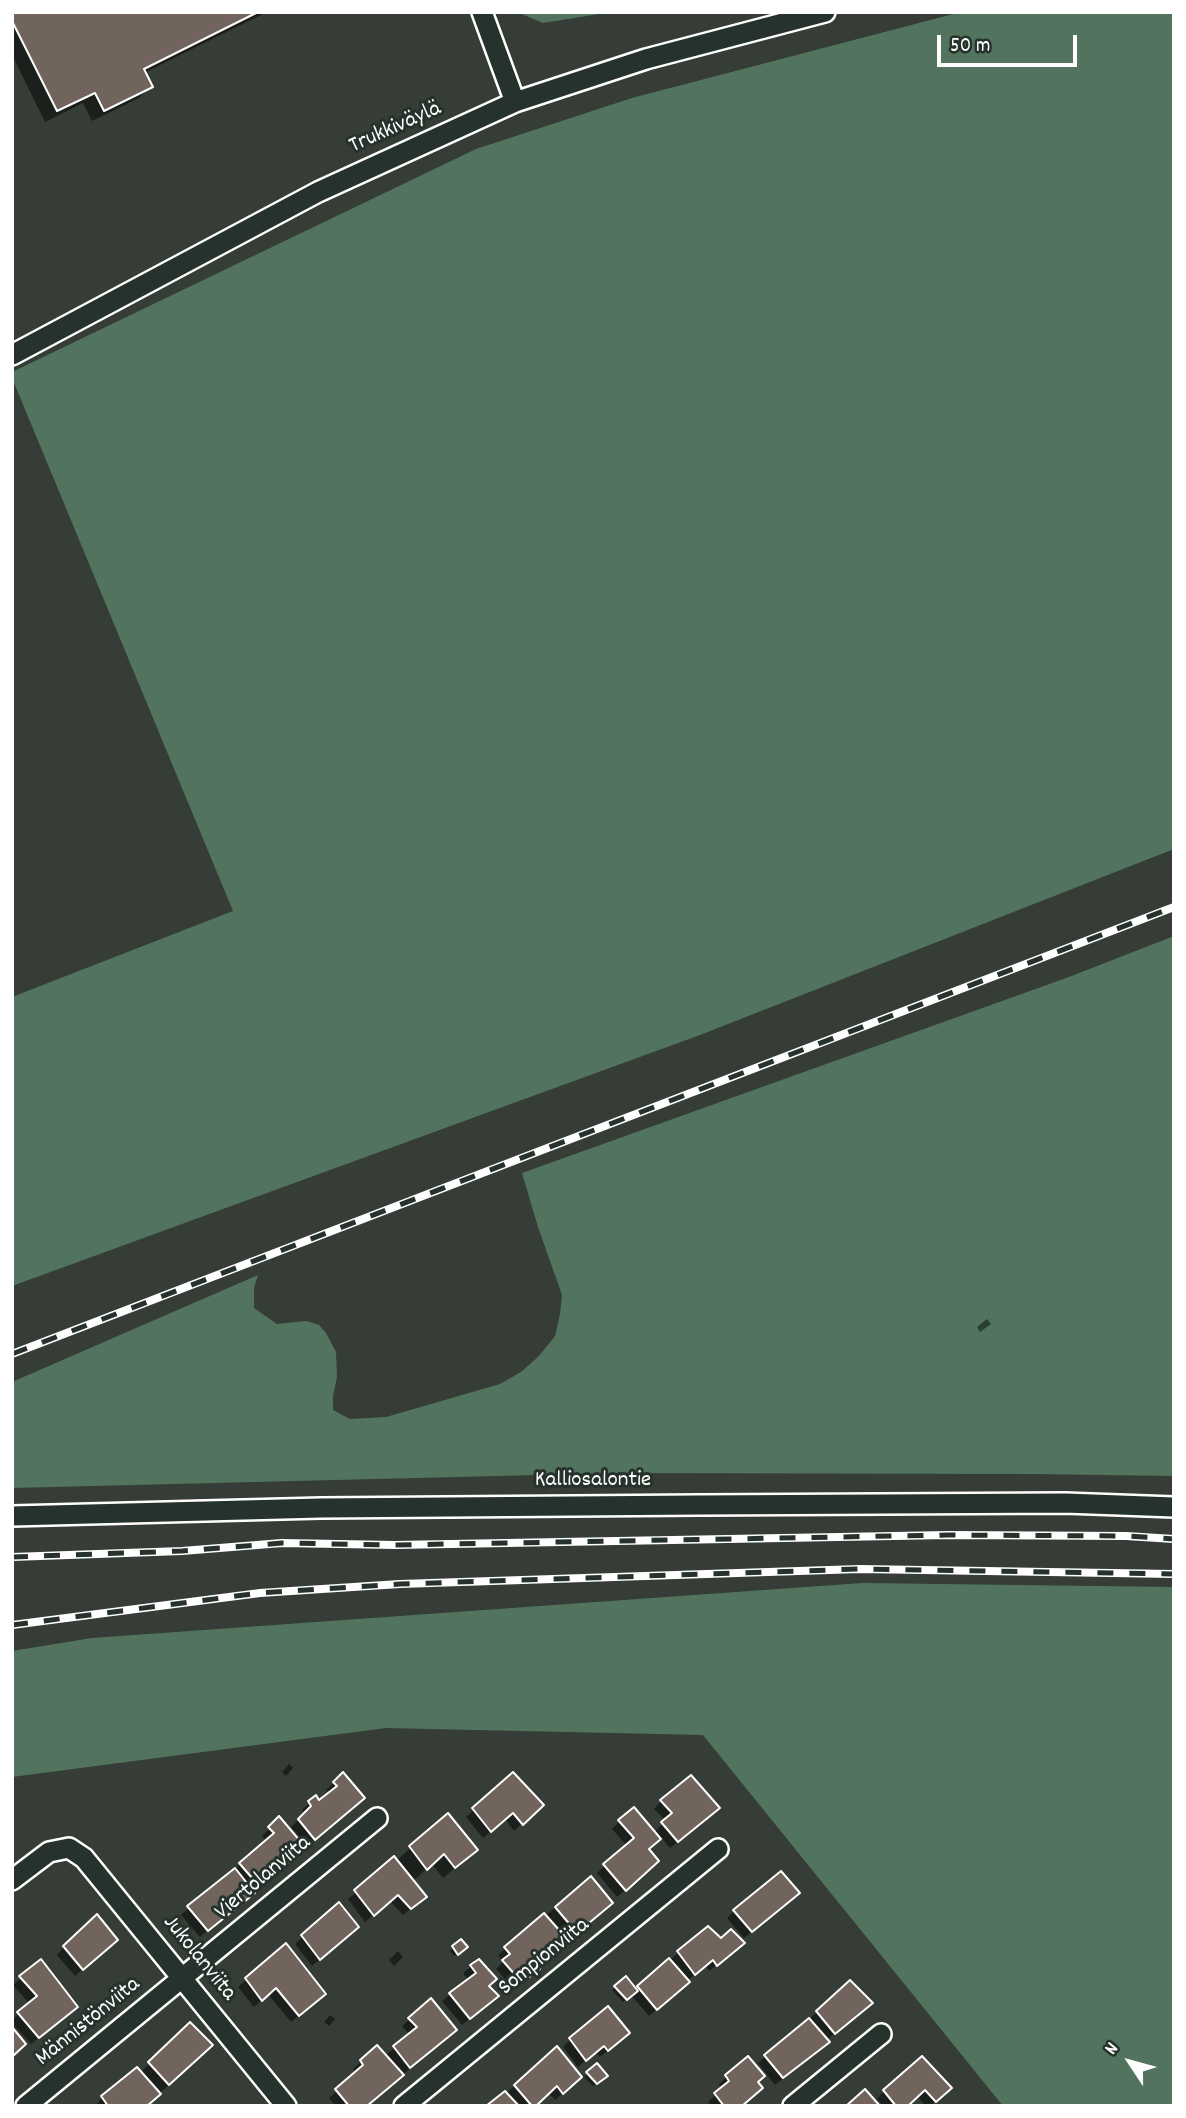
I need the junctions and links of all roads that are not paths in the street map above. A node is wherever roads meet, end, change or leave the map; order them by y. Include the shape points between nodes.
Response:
1 (482, 12) edge
2 (825, 12) edge
3 (515, 102) junction
4 (12, 355) edge
5 (1174, 1507) edge
6 (12, 1516) edge
7 (377, 1818) dead end
8 (718, 1849) dead end
9 (12, 1880) edge
10 (183, 1979) junction
11 (881, 2034) dead end
12 (26, 2106) edge
13 (286, 2106) edge
14 (404, 2106) edge
15 (793, 2106) edge

1 - 3 street
2 - 3 street, Trukkiväylä via 646,59
3 - 4 street, Trukkiväylä via 318,192
5 - 6 street, Kalliosalontie via 1065,1503 321,1508
7 - 10 street, Viertolanviita
8 - 14 street, Sompionviita
9 - 10 street, Jukolanviita via 49,1852 69,1848 84,1858
10 - 12 street, Männistönviita
10 - 13 street, Jukolanviita
11 - 15 street

